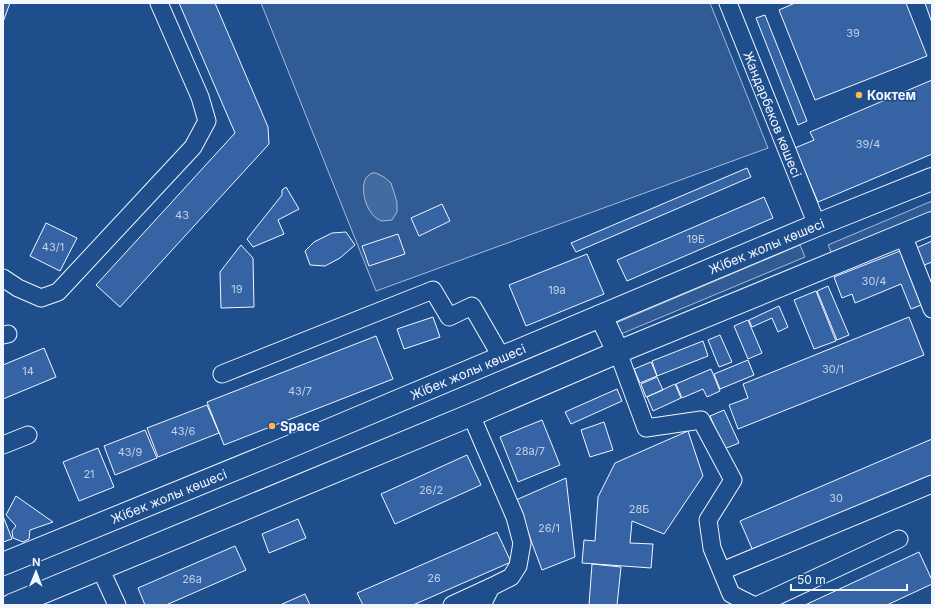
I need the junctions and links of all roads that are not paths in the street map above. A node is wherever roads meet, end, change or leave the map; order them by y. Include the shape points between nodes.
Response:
1 (159, 3) edge
2 (728, 3) edge
3 (932, 179) edge
4 (932, 223) edge
5 (817, 225) junction
6 (903, 235) junction
7 (3, 278) edge
8 (932, 309) edge
9 (601, 316) junction
10 (618, 352) junction
11 (502, 358) junction
12 (222, 374) dead end
13 (471, 415) junction
14 (28, 435) dead end
15 (3, 446) edge
16 (932, 484) edge
17 (900, 539) dead end
18 (3, 564) edge
19 (100, 568) junction
20 (722, 571) junction
21 (491, 587) junction
22 (12, 605) edge
23 (117, 605) edge
24 (452, 605) edge
25 (482, 605) edge
26 (754, 605) edge
27 (758, 605) edge

1 - 7 street via 200,97 207,121 192,147 58,292 41,298
2 - 5 street, Жандарбеков көшесі
3 - 5 main road, Жібек жолы көшесі
4 - 6 main road
5 - 9 main road, Жібек жолы көшесі
6 - 8 street
6 - 10 main road
9 - 10 main road
9 - 11 main road, Жібек жолы көшесі
10 - 13 main road
10 - 20 street via 646,428 701,420 733,480 708,520 712,548
11 - 12 street via 472,306 449,317 433,290
11 - 18 main road, Жібек жолы көшесі
13 - 19 main road
13 - 21 street via 515,517 522,543 518,566 511,578
14 - 15 street
16 - 20 street
17 - 27 street
19 - 22 main road
19 - 23 street
20 - 26 street via 731,594
21 - 24 street
21 - 25 street

